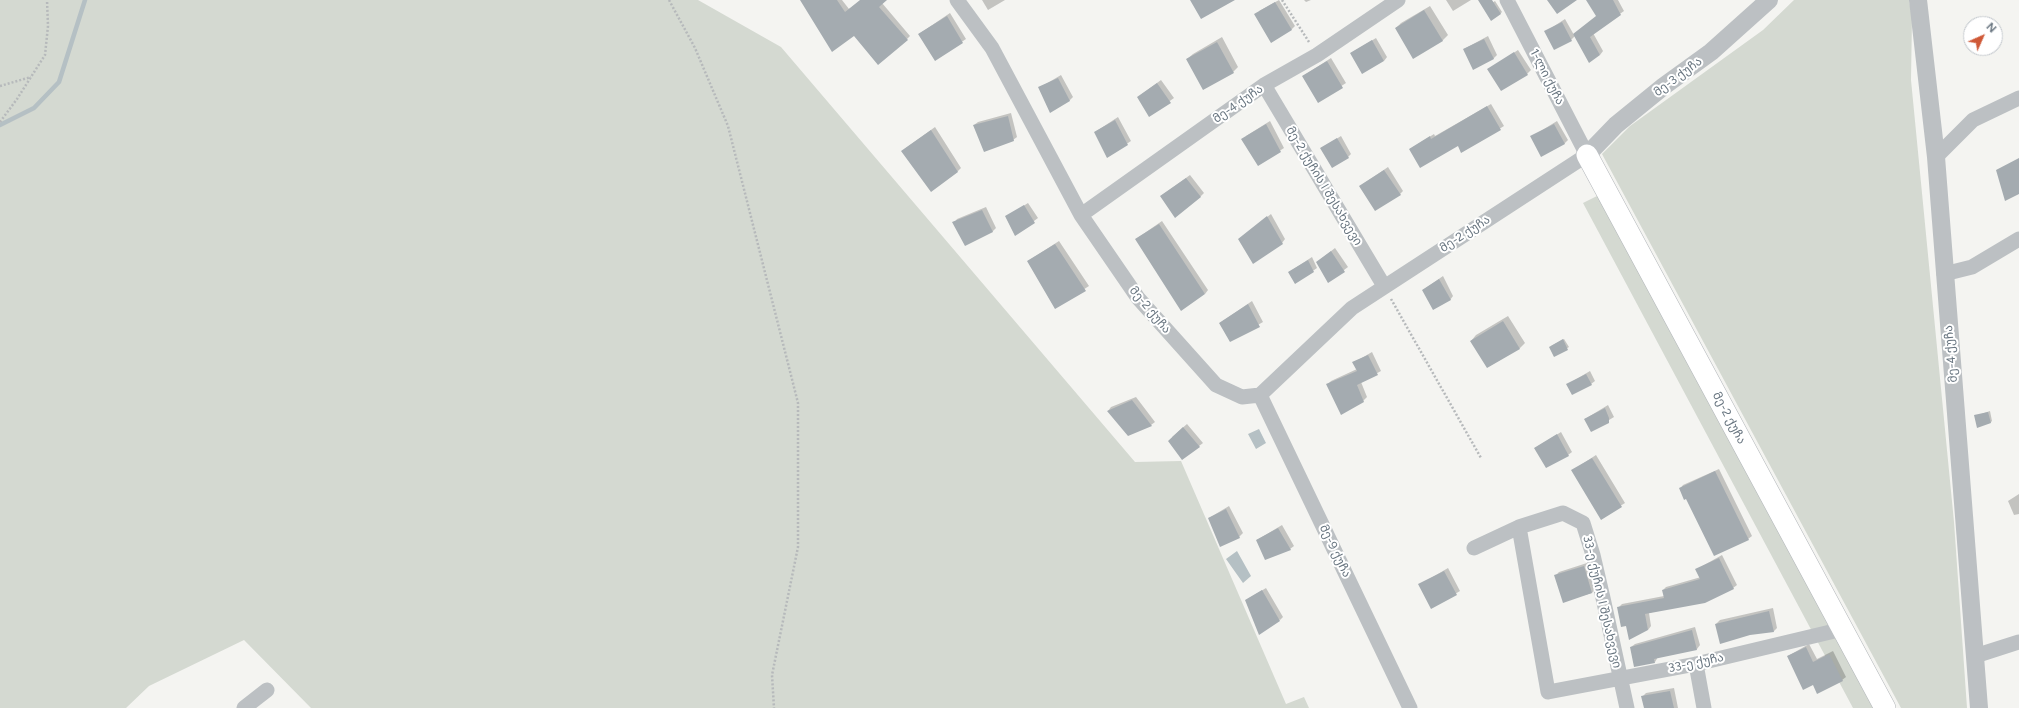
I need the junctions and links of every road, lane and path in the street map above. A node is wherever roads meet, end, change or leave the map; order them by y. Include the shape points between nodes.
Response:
1 (47, 0) edge
2 (669, 0) edge
3 (957, 0) edge
4 (1282, 0) edge
5 (1398, 0) edge
6 (1507, 0) edge
7 (1769, 0) edge
8 (1918, 0) edge
9 (1316, 55) junction
10 (31, 77) junction
11 (1264, 85) junction
12 (0, 86) edge
13 (2019, 98) edge
14 (0, 122) edge
15 (1587, 155) junction
16 (1936, 157) junction
17 (1082, 215) junction
18 (2019, 239) edge
19 (1944, 274) junction
20 (1384, 286) junction
21 (1260, 394) junction
22 (1481, 458) dead end
23 (1519, 527) junction
24 (1474, 548) dead end
25 (1843, 629) junction
26 (2019, 642) edge
27 (1975, 656) junction
28 (1696, 664) junction
29 (1620, 678) junction
30 (267, 690) dead end
31 (244, 708) edge
32 (774, 708) edge
33 (1410, 708) edge
34 (1627, 708) edge
35 (1704, 708) edge
36 (1885, 708) edge
37 (1979, 708) edge

1 - 10 path via 45,55
2 - 32 path via 695,48 728,126 798,403 798,547 772,675
3 - 17 street, მე-2 ქუჩა via 992,48
4 - 9 path
5 - 9 street, მე-4 ქუჩა
6 - 15 street, 1-ლი ქუჩა
7 - 15 street, მე-3 ქუჩა via 1711,52 1616,125
8 - 16 street, მე-4 ქუჩა
9 - 11 street, მე-4 ქუჩა
10 - 12 path
10 - 14 path
11 - 17 street, მე-4 ქუჩა
11 - 20 street, მე-2 ქუჩის I შესახვევი
13 - 16 street via 1973,120
15 - 20 street, მე-2 ქუჩა
15 - 25 main road, მე-2 ქუჩა
16 - 19 street, მე-4 ქუჩა
17 - 21 street, მე-2 ქუჩა via 1138,298 1216,385 1242,397
18 - 19 street via 1972,267
19 - 27 street, მე-4 ქუჩა
20 - 21 street, მე-2 ქუჩა via 1352,308
20 - 22 path
21 - 33 street, მე-9 ქუჩა
23 - 24 street, 33-ე ქუჩის I შესახვევი
23 - 29 street, 33-ე ქუჩის I შესახვევი via 1563,513 1583,523 1602,590
23 - 29 street, 33-ე ქუჩა via 1548,692
25 - 28 street, 33-ე ქუჩა
25 - 36 main road, მე-2 ქუჩა
26 - 27 street
27 - 37 street, მე-4 ქუჩა
28 - 29 street, 33-ე ქუჩა
28 - 35 street
29 - 34 street
30 - 31 street

